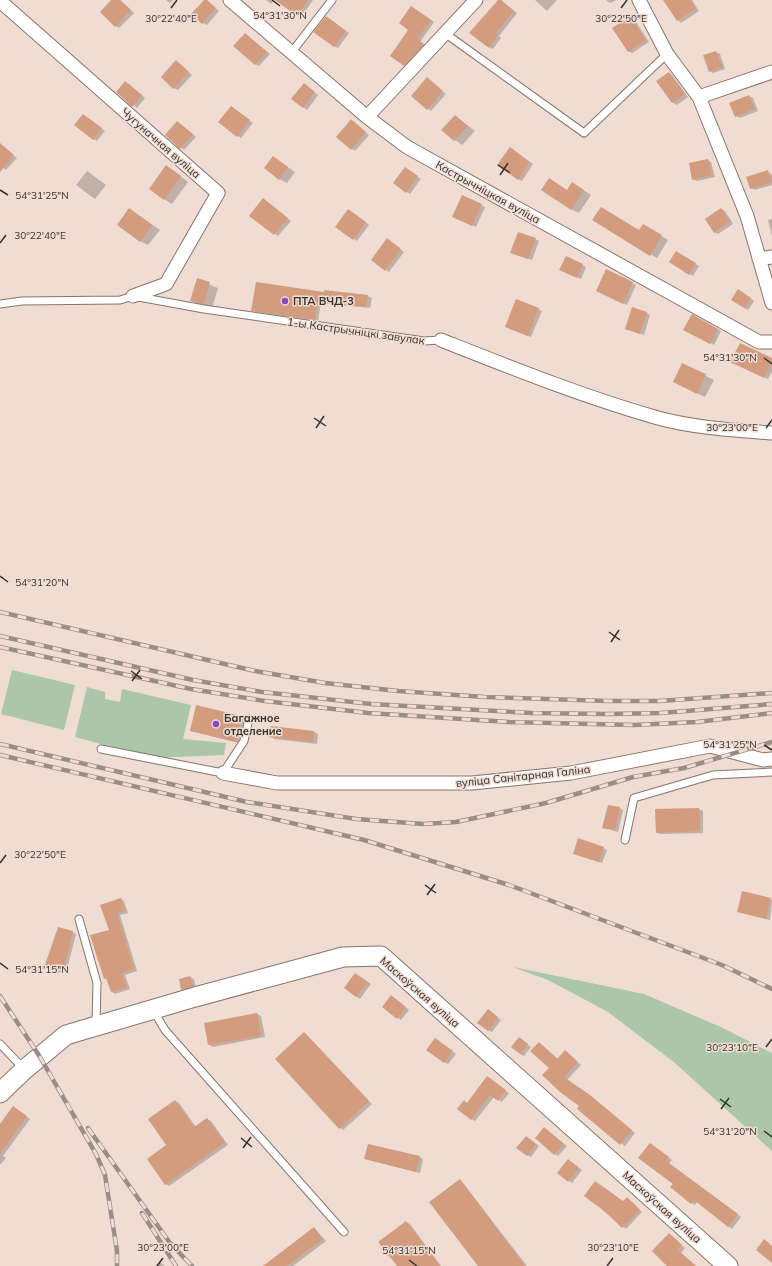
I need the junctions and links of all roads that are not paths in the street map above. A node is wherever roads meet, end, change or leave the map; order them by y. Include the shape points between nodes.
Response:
1 (230, 0) edge
2 (332, 0) edge
3 (476, 0) edge
4 (639, 0) edge
5 (0, 1) edge
6 (446, 34) junction
7 (291, 53) junction
8 (667, 54) junction
9 (772, 72) edge
10 (699, 98) junction
11 (367, 118) junction
12 (772, 257) edge
13 (759, 259) junction
14 (133, 296) junction
15 (772, 302) edge
16 (0, 304) edge
17 (441, 340) joint
18 (772, 342) edge
19 (772, 433) edge
20 (249, 719) dead end
21 (101, 750) dead end
22 (772, 759) edge
23 (772, 772) edge
24 (223, 773) junction
25 (624, 840) dead end
26 (79, 919) dead end
27 (153, 1010) junction
28 (96, 1026) junction
29 (0, 1044) edge
30 (24, 1070) junction
31 (0, 1093) edge
32 (344, 1232) dead end
33 (728, 1266) edge

1 - 7 street, Кастрычніцкая вуліца
2 - 7 lane
3 - 6 street
4 - 8 street
5 - 14 street, Чугуначная вуліца via 218,193 166,284
6 - 8 lane via 584,133
6 - 11 street
7 - 11 street, Кастрычніцкая вуліца
8 - 10 street
9 - 10 street
10 - 13 street via 747,216
11 - 18 street, Кастрычніцкая вуліца via 407,147 759,342
12 - 13 street
13 - 15 street
14 - 16 lane, 1-ы Кастрычніцкі завулак via 120,300 22,301
14 - 17 lane, 1-ы Кастрычніцкі завулак via 416,340
17 - 19 street, 1-ы Кастрычніцкі завулак via 535,377 658,418 718,429
20 - 24 lane via 244,741
21 - 24 lane
22 - 24 street, вуліца Санітарная Галіна via 763,760 710,746 571,773 472,783 277,783
23 - 25 lane via 713,775 634,798
26 - 28 lane via 97,983
27 - 28 street, Маскоўская вуліца
27 - 32 lane via 165,1030
27 - 33 street, Маскоўская вуліца via 344,957 381,956
28 - 30 street, Маскоўская вуліца via 66,1035
29 - 30 lane
30 - 31 street, Маскоўская вуліца

